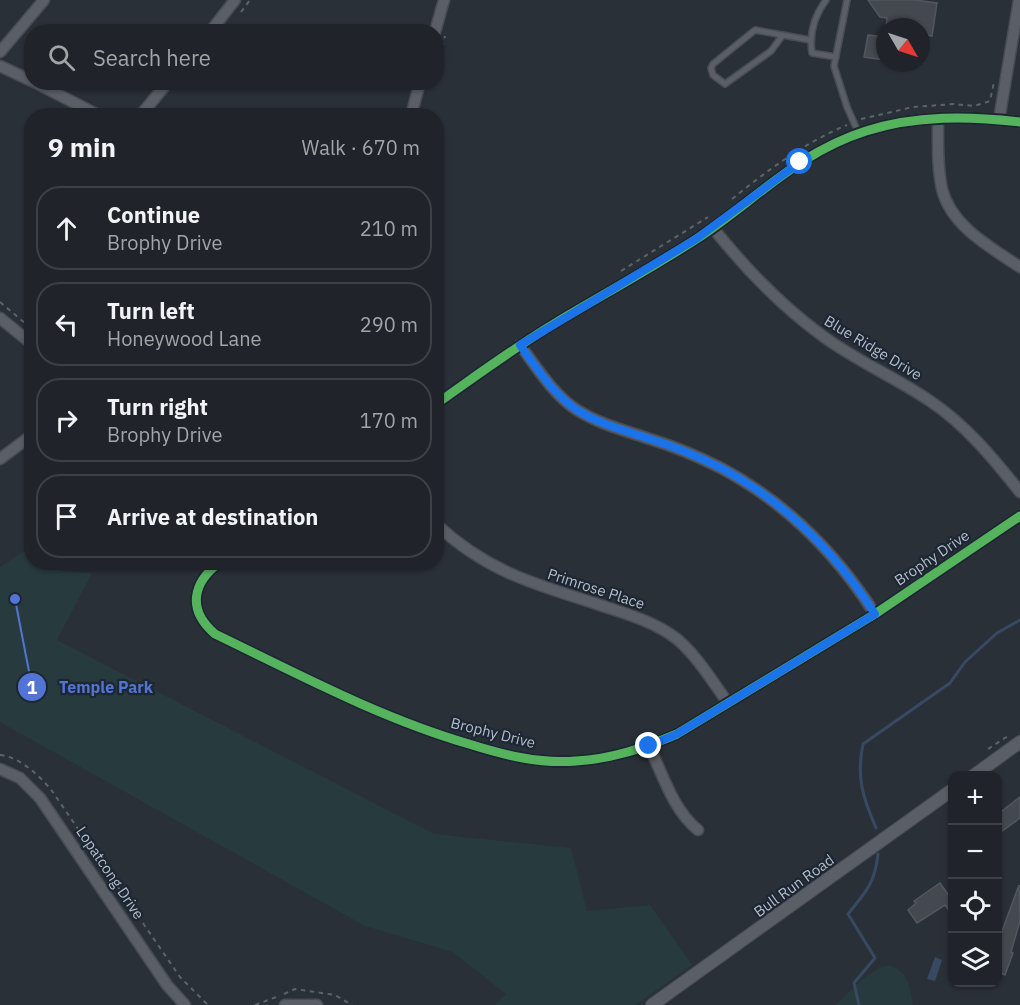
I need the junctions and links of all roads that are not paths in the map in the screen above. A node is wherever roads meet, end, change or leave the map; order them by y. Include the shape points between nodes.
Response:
1 (44, 0) edge
2 (236, 0) edge
3 (444, 0) edge
4 (825, 0) edge
5 (847, 0) edge
6 (1019, 0) edge
7 (216, 24) edge
8 (437, 24) edge
9 (782, 36) junction
10 (810, 40) junction
11 (0, 52) edge
12 (836, 57) junction
13 (0, 66) edge
14 (24, 78) edge
15 (49, 90) edge
16 (162, 90) edge
17 (418, 90) edge
18 (84, 108) edge
19 (147, 108) edge
20 (413, 108) edge
21 (938, 118) junction
22 (999, 120) junction
23 (1020, 122) edge
24 (859, 134) junction
25 (713, 228) junction
26 (1020, 267) edge
27 (0, 318) edge
28 (24, 338) edge
29 (520, 345) junction
30 (444, 398) edge
31 (24, 441) edge
32 (0, 459) edge
33 (1020, 492) edge
34 (1020, 516) edge
35 (444, 531) edge
36 (210, 570) edge
37 (875, 614) junction
38 (728, 703) junction
39 (1016, 737) edge
40 (649, 746) junction
41 (0, 769) edge
42 (979, 771) edge
43 (948, 793) edge
44 (698, 830) dead end
45 (185, 1005) edge
46 (285, 1005) edge
47 (317, 1005) edge
48 (652, 1005) edge

1 - 11 street
2 - 7 street
3 - 8 street
4 - 10 lane via 816,14
5 - 12 lane
6 - 22 street
9 - 9 lane via 755,30 713,64 713,75 725,84 771,51
9 - 10 lane
10 - 12 lane via 812,53
12 - 24 lane via 836,74
13 - 14 street
15 - 18 street
16 - 19 street
17 - 20 street
21 - 22 street
21 - 24 street via 892,124
21 - 26 street via 942,187 950,208 972,233
22 - 23 street
24 - 25 street via 800,162
25 - 29 street
25 - 33 street, Blue Ridge Drive via 759,283 789,310 849,353 933,402 978,442
27 - 28 street
29 - 30 street
29 - 37 street via 549,384 576,409 613,428 721,468 775,502 827,550
31 - 32 street
34 - 37 street, Brophy Drive
35 - 38 street, Primrose Place via 459,544 524,581 661,628 692,653
36 - 40 street, Brophy Drive via 198,588 197,608 206,626 215,634 354,702 446,737 525,759 592,760
37 - 38 street, Brophy Drive
38 - 40 street, Brophy Drive
39 - 42 street
40 - 44 street via 679,808
41 - 45 street, Lopatcong Drive via 20,778 40,798 167,985
43 - 48 street, Bull Run Road
46 - 47 street

